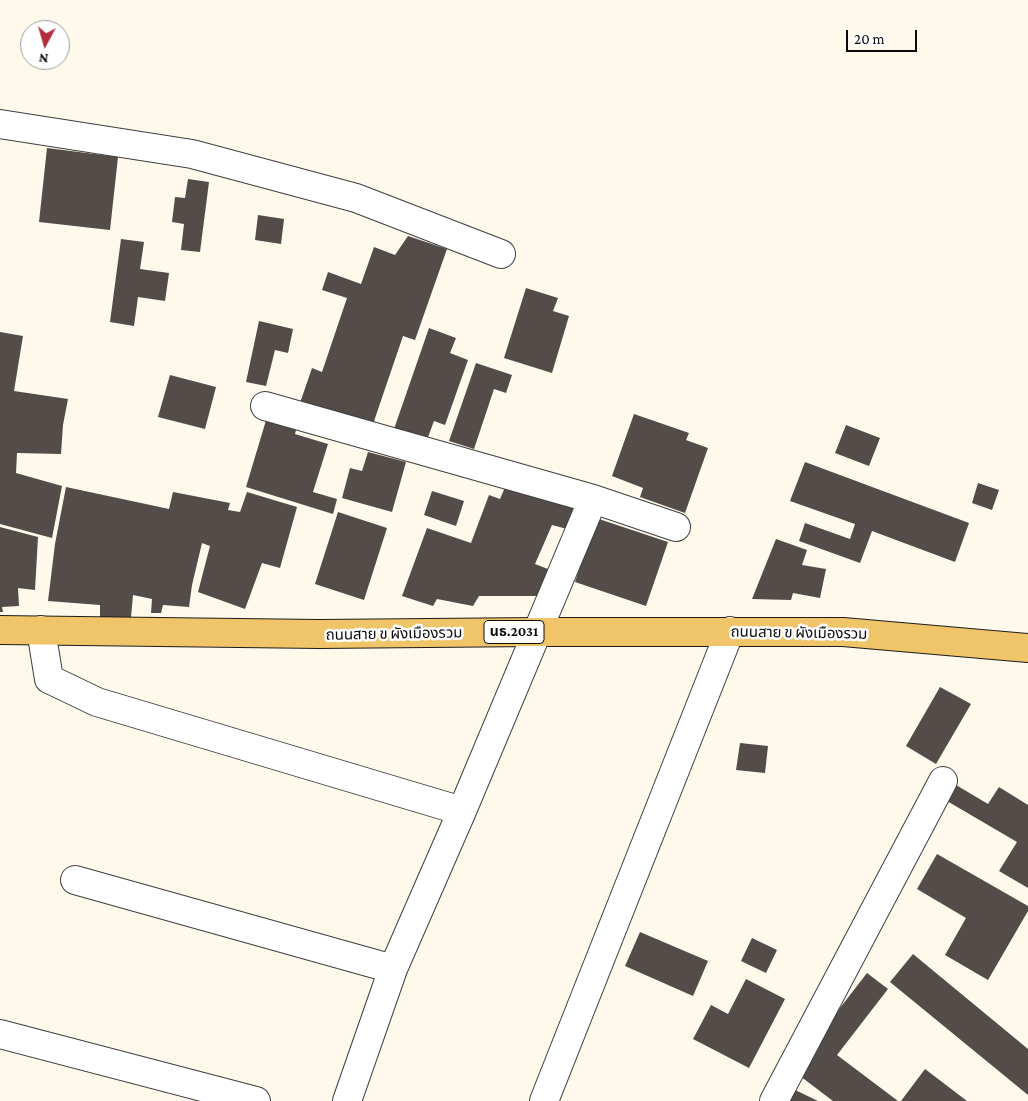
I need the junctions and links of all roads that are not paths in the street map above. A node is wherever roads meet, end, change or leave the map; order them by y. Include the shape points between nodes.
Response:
1 (0, 124) edge
2 (501, 254) dead end
3 (265, 406) dead end
4 (593, 499) junction
5 (676, 527) dead end
6 (0, 630) edge
7 (42, 630) junction
8 (730, 631) junction
9 (537, 632) junction
10 (1028, 648) edge
11 (943, 781) dead end
12 (462, 811) junction
13 (75, 880) dead end
14 (393, 969) junction
15 (0, 1034) edge
16 (256, 1101) edge
17 (347, 1101) edge
18 (544, 1101) edge
19 (774, 1101) edge

1 - 2 street via 202,157 356,198
3 - 4 street
4 - 5 street
4 - 9 street
6 - 7 main road, ถนนสาย ข ผังเมืองรวม / นธ.2031
7 - 9 main road, ถนนสาย ข ผังเมืองรวม / นธ.2031 via 319,634
7 - 12 street via 49,679 97,702
8 - 9 main road, ถนนสาย ข ผังเมืองรวม / นธ.2031
8 - 10 main road, ถนนสาย ข ผังเมืองรวม / นธ.2031 via 843,632
8 - 18 street
9 - 12 street
11 - 19 street
12 - 14 street
13 - 14 street
14 - 17 street
15 - 16 street

